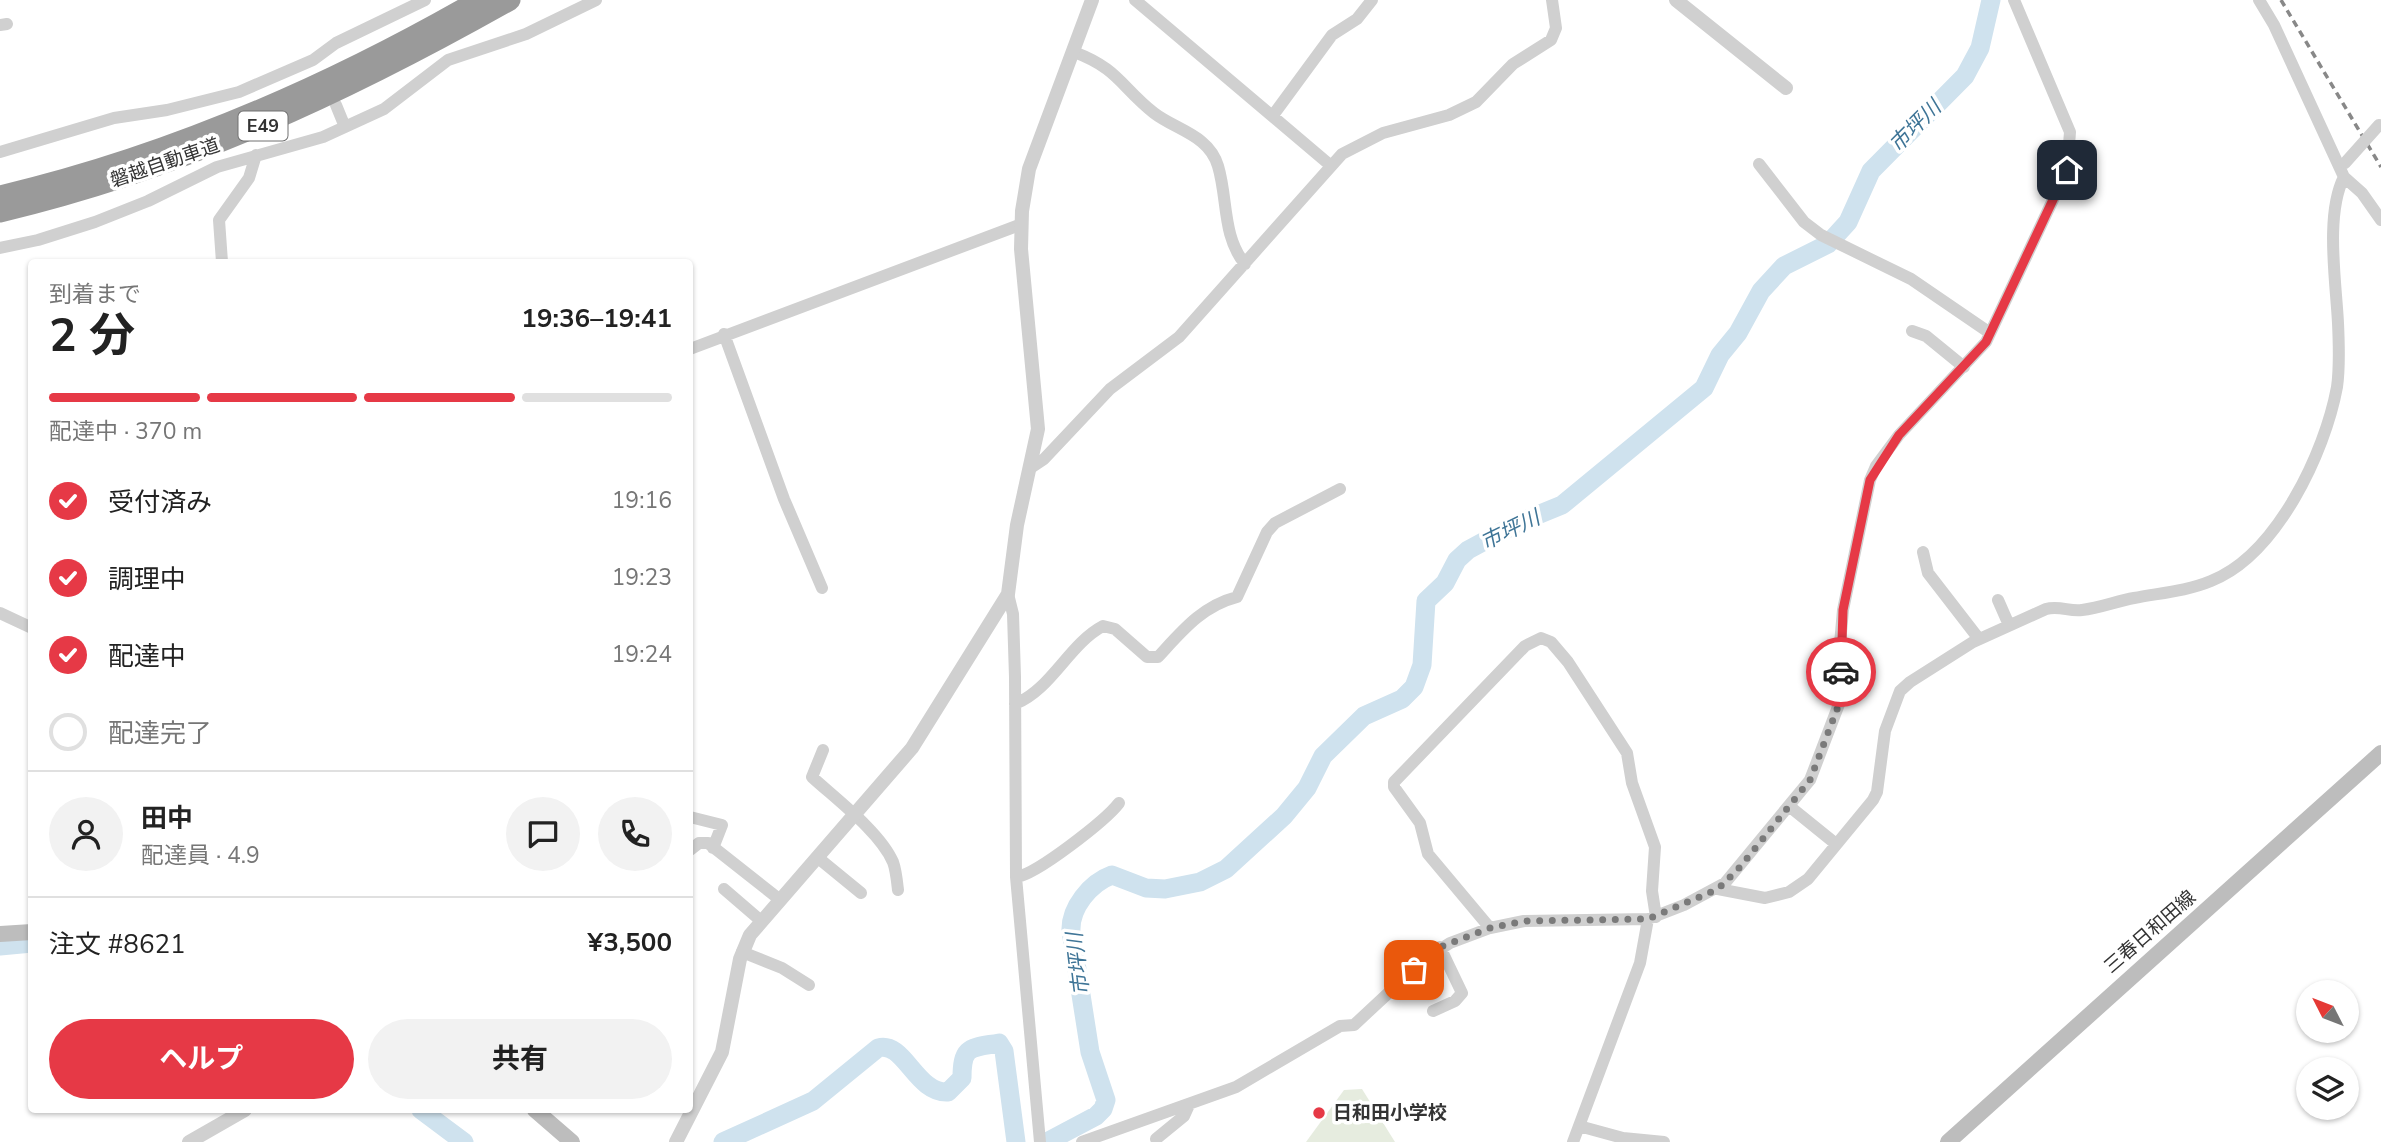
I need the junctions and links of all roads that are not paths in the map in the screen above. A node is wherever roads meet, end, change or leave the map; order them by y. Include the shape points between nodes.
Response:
1 (425, 0) edge
2 (479, 0) edge
3 (510, 0) edge
4 (597, 0) edge
5 (1092, 0) edge
6 (1135, 0) edge
7 (1372, 0) edge
8 (1552, 0) edge
9 (1676, 0) edge
10 (2014, 0) edge
11 (2259, 0) edge
12 (1074, 52) junction
13 (313, 61) junction
14 (319, 73) dead end
15 (1786, 88) dead end
16 (335, 105) dead end
17 (1274, 114) junction
18 (2380, 124) edge
19 (345, 127) junction
20 (0, 152) edge
21 (256, 155) junction
22 (1330, 164) junction
23 (1759, 164) dead end
24 (2343, 170) junction
25 (0, 195) edge
26 (0, 212) edge
27 (2381, 220) edge
28 (1022, 224) junction
29 (0, 247) edge
30 (222, 259) edge
31 (1245, 264) junction
32 (1912, 331) dead end
33 (1990, 333) junction
34 (724, 334) junction
35 (693, 348) edge
36 (1964, 367) junction
37 (1032, 467) junction
38 (1340, 489) dead end
39 (1923, 552) dead end
40 (822, 588) dead end
41 (1008, 594) junction
42 (1998, 600) dead end
43 (0, 612) edge
44 (2009, 625) junction
45 (28, 626) edge
46 (1979, 639) junction
47 (1015, 704) junction
48 (823, 750) dead end
49 (2381, 753) edge
50 (1119, 803) dead end
51 (1789, 806) junction
52 (854, 816) junction
53 (693, 818) edge
54 (693, 844) edge
55 (1836, 844) junction
56 (713, 848) junction
57 (817, 857) junction
58 (1016, 877) junction
59 (724, 889) dead end
60 (1718, 889) junction
61 (898, 890) dead end
62 (861, 892) dead end
63 (779, 899) junction
64 (1652, 918) junction
65 (760, 920) junction
66 (1490, 928) junction
67 (28, 932) edge
68 (0, 934) edge
69 (1440, 947) junction
70 (742, 952) junction
71 (809, 985) dead end
72 (1433, 1011) dead end
73 (1189, 1105) junction
74 (693, 1109) edge
75 (240, 1113) edge
76 (538, 1113) edge
77 (691, 1113) edge
78 (1151, 1116) junction
79 (1579, 1126) junction
80 (1156, 1140) edge
81 (189, 1142) edge
82 (572, 1142) edge
83 (676, 1142) edge
84 (1040, 1142) edge
85 (1082, 1142) edge
86 (1573, 1142) edge
87 (1664, 1142) edge
88 (1948, 1142) edge

1 - 13 street via 336,43
2 - 25 highway, 磐越自動車道 / E49 via 371,59 229,124 110,166
3 - 26 highway, 磐越自動車道 / E49 via 280,120 176,161
4 - 19 street via 526,34 448,60 384,109
5 - 12 street
6 - 17 street
7 - 17 street via 1357,19 1332,35
8 - 22 street via 1556,28 1551,40 1513,64 1476,102 1449,115 1365,140
9 - 15 street
10 - 33 street via 2070,132 2070,159
11 - 24 street
12 - 28 street via 1029,169
12 - 31 street via 1105,65 1155,114 1189,132 1208,149 1218,165 1233,244
13 - 14 street
13 - 20 street via 239,92 114,118
16 - 19 street
17 - 22 street
18 - 24 street, bridge
19 - 21 street
21 - 29 street via 217,167 95,222
21 - 30 street via 249,177 219,220
22 - 31 street
23 - 33 street via 1804,222 1821,235 1911,279
24 - 27 street
24 - 44 street via 2335,220 2337,386 2326,425 2288,510 2251,554 2211,581 2081,610 2052,607
28 - 34 street
28 - 37 street via 1038,429
31 - 37 street via 1179,337 1110,389
32 - 36 street
33 - 36 street
34 - 35 street
34 - 40 street
36 - 51 street via 1899,435 1870,480 1843,610 1844,691 1813,775
37 - 41 street via 1017,525
38 - 47 street via 1275,523 1237,597 1198,616 1158,657 1147,657 1115,629 1103,626
39 - 46 street via 1928,573
41 - 47 street via 1013,614
41 - 52 street via 916,743
42 - 44 street
43 - 45 street
44 - 46 street
46 - 55 street via 1900,691 1885,731 1877,792
47 - 58 street
48 - 52 street via 812,777
49 - 88 main road, 三春日和田線
50 - 58 street via 1084,836
51 - 55 street
51 - 60 street
52 - 57 street
52 - 61 street via 893,862
53 - 56 street via 722,825
54 - 56 street via 704,842
55 - 60 street via 1814,874 1789,892 1757,898
56 - 63 street
57 - 62 street
57 - 63 street
58 - 84 street
59 - 65 street
60 - 64 street
63 - 65 street
64 - 66 street via 1524,921
64 - 66 street via 1655,846 1632,783 1628,757 1568,662 1551,642 1541,638 1525,646 1394,782 1420,823 1428,854
64 - 79 street
65 - 70 street
66 - 69 street
67 - 68 main road
69 - 72 street via 1462,993
69 - 73 street via 1354,1025 1340,1026 1236,1087
70 - 71 street
70 - 74 street via 722,1052
73 - 78 street
73 - 80 street via 1184,1116
75 - 81 street
76 - 82 main road
77 - 83 street
78 - 80 street
78 - 85 street
79 - 86 street
79 - 87 street via 1623,1138

